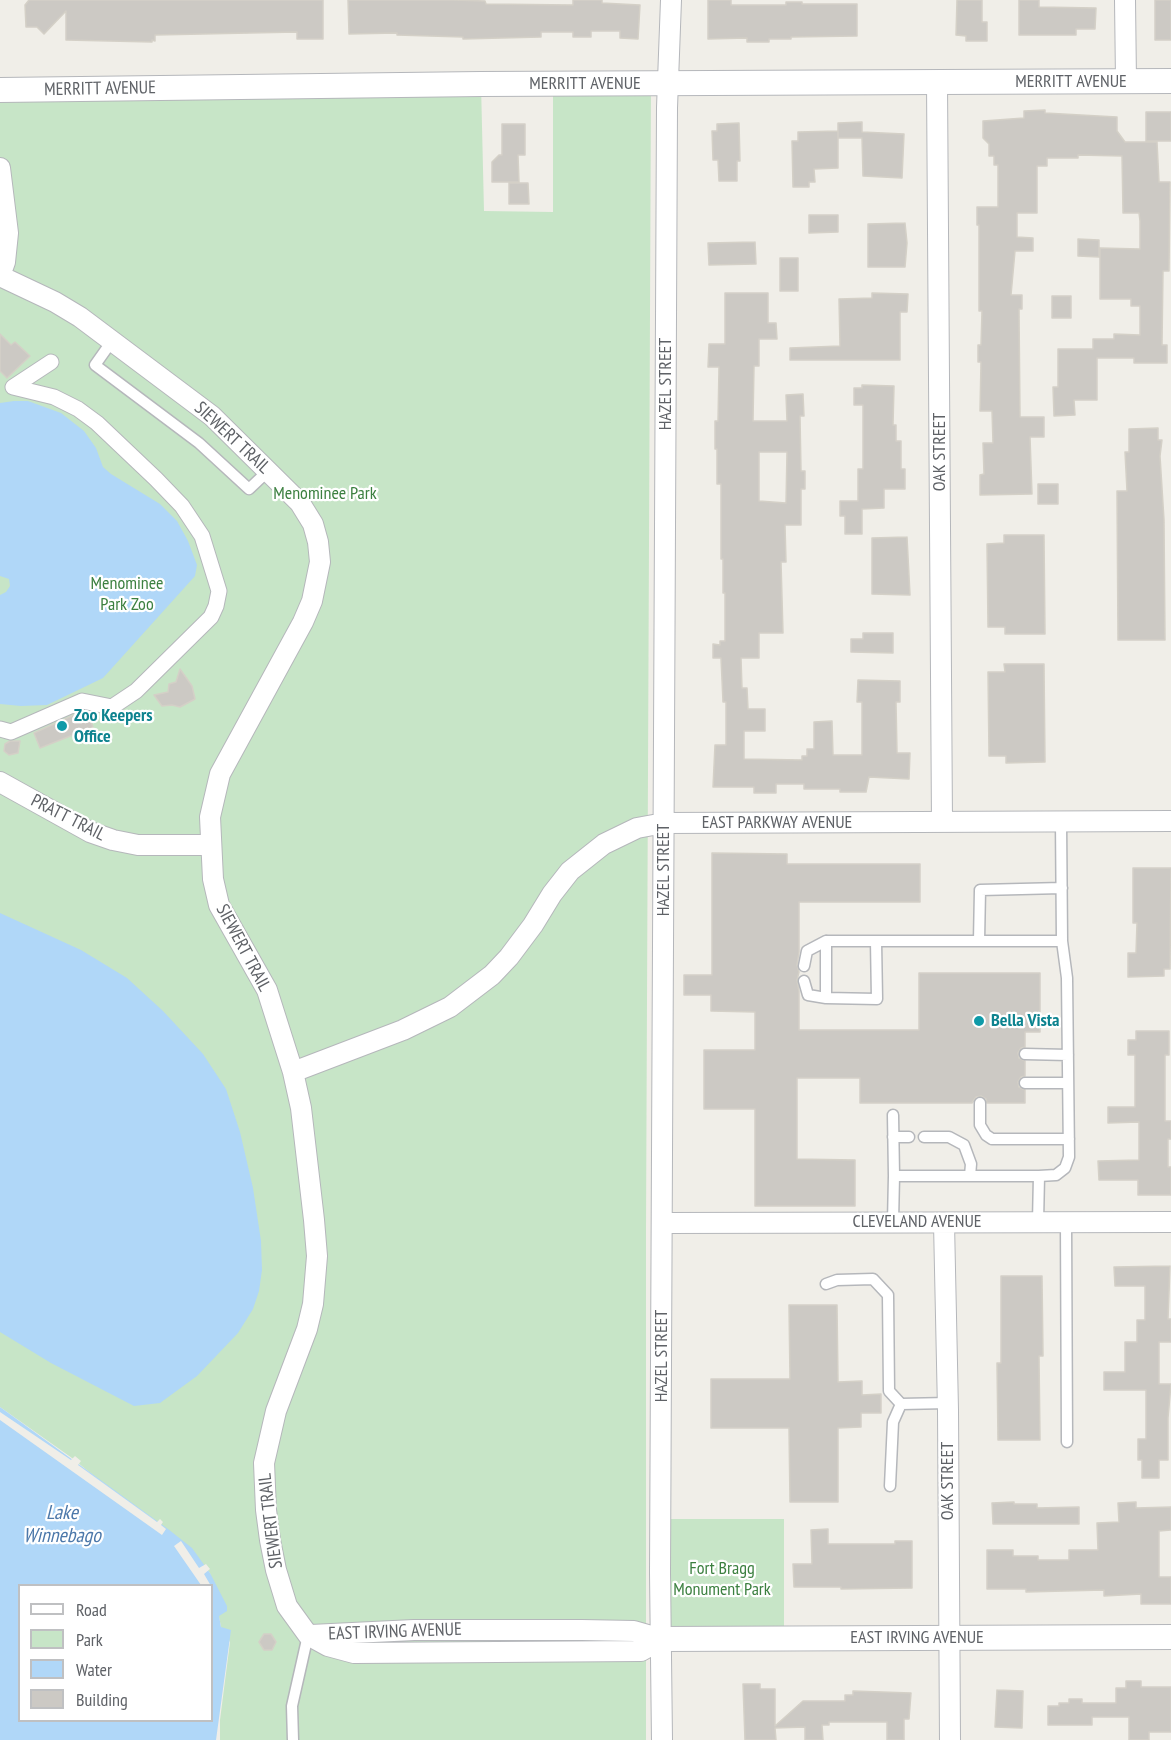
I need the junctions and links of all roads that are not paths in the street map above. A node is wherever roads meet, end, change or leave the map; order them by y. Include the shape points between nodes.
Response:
1 (671, 0) edge
2 (1125, 0) edge
3 (1126, 81) junction
4 (1171, 81) edge
5 (937, 82) junction
6 (669, 84) junction
7 (0, 90) edge
8 (0, 168) edge
9 (0, 276) edge
10 (112, 341) junction
11 (51, 362) dead end
12 (7, 389) edge
13 (268, 471) junction
14 (0, 729) edge
15 (0, 782) edge
16 (1171, 820) edge
17 (1061, 821) junction
18 (942, 822) junction
19 (664, 823) junction
20 (211, 845) junction
21 (1062, 888) junction
22 (826, 941) junction
23 (876, 941) junction
24 (980, 941) junction
25 (1062, 941) junction
26 (804, 966) dead end
27 (804, 981) dead end
28 (826, 998) junction
29 (1025, 1054) dead end
30 (1068, 1055) junction
31 (293, 1072) junction
32 (1025, 1083) dead end
33 (1068, 1083) junction
34 (980, 1103) dead end
35 (893, 1116) dead end
36 (893, 1137) junction
37 (909, 1137) dead end
38 (924, 1137) dead end
39 (1069, 1139) junction
40 (894, 1176) junction
41 (970, 1176) junction
42 (1039, 1176) junction
43 (1171, 1221) edge
44 (893, 1222) junction
45 (1038, 1222) junction
46 (1066, 1222) junction
47 (663, 1223) junction
48 (944, 1223) junction
49 (826, 1284) dead end
50 (948, 1403) junction
51 (901, 1404) junction
52 (1067, 1442) dead end
53 (890, 1486) dead end
54 (308, 1635) junction
55 (1171, 1636) edge
56 (949, 1637) junction
57 (662, 1639) junction
58 (293, 1740) edge
59 (663, 1740) edge
60 (950, 1740) edge

1 - 6 street, HAZEL STREET
2 - 3 street
3 - 4 street, MERRITT AVENUE
3 - 5 street, MERRITT AVENUE
5 - 6 street, MERRITT AVENUE
5 - 18 street, OAK STREET
6 - 7 street, MERRITT AVENUE
6 - 19 street, HAZEL STREET
8 - 9 street via 8,233
9 - 10 street, SIEWERT TRAIL via 55,302
10 - 13 street, SIEWERT TRAIL via 212,416
10 - 13 lane via 95,365 199,442 249,489
11 - 12 street
12 - 14 street via 54,397 78,409 156,479 182,506 202,536 219,591 211,617 136,691 112,707 81,701 11,732
13 - 20 street, SIEWERT TRAIL via 300,503 313,524 320,561 318,580 303,622 220,774 210,817
15 - 20 street, PRATT TRAIL via 90,832 113,840
16 - 17 street, EAST PARKWAY AVENUE
17 - 18 street, EAST PARKWAY AVENUE
17 - 21 lane
18 - 19 street, EAST PARKWAY AVENUE
19 - 31 street, EAST PARKWAY AVENUE via 632,830 590,853 552,894 509,957 450,1007 403,1030
19 - 47 street, HAZEL STREET
20 - 31 street, SIEWERT TRAIL via 219,905 267,990
21 - 24 lane via 980,890
21 - 25 lane
22 - 23 lane
22 - 26 lane via 807,951
22 - 28 lane
23 - 24 lane
23 - 28 lane via 877,999
24 - 25 lane
25 - 30 lane via 1067,978
27 - 28 lane via 808,995
29 - 30 lane
30 - 33 lane
31 - 54 street, SIEWERT TRAIL via 301,1108 317,1256 308,1329 276,1411 264,1463 266,1510 276,1570 287,1606
32 - 33 lane
33 - 39 lane
34 - 39 lane via 980,1125 992,1139
35 - 36 lane
36 - 37 lane
36 - 40 lane
38 - 41 lane via 949,1137 964,1145 971,1164
39 - 42 lane via 1065,1168 1056,1175
40 - 41 lane
40 - 44 lane
41 - 42 lane
42 - 45 lane
43 - 46 street, CLEVELAND AVENUE
44 - 47 street, CLEVELAND AVENUE
44 - 48 street, CLEVELAND AVENUE
45 - 46 street, CLEVELAND AVENUE
45 - 48 street, CLEVELAND AVENUE
46 - 52 lane
47 - 57 street, HAZEL STREET
48 - 50 street, OAK STREET
49 - 51 lane via 873,1279 888,1295 889,1391
50 - 51 lane
50 - 56 street, OAK STREET
51 - 53 lane via 893,1422
54 - 57 street, EAST IRVING AVENUE via 340,1650 368,1654 642,1651
54 - 58 lane via 292,1706
55 - 56 street, EAST IRVING AVENUE
56 - 57 street, EAST IRVING AVENUE
56 - 60 street, OAK STREET
57 - 59 street, HAZEL STREET

